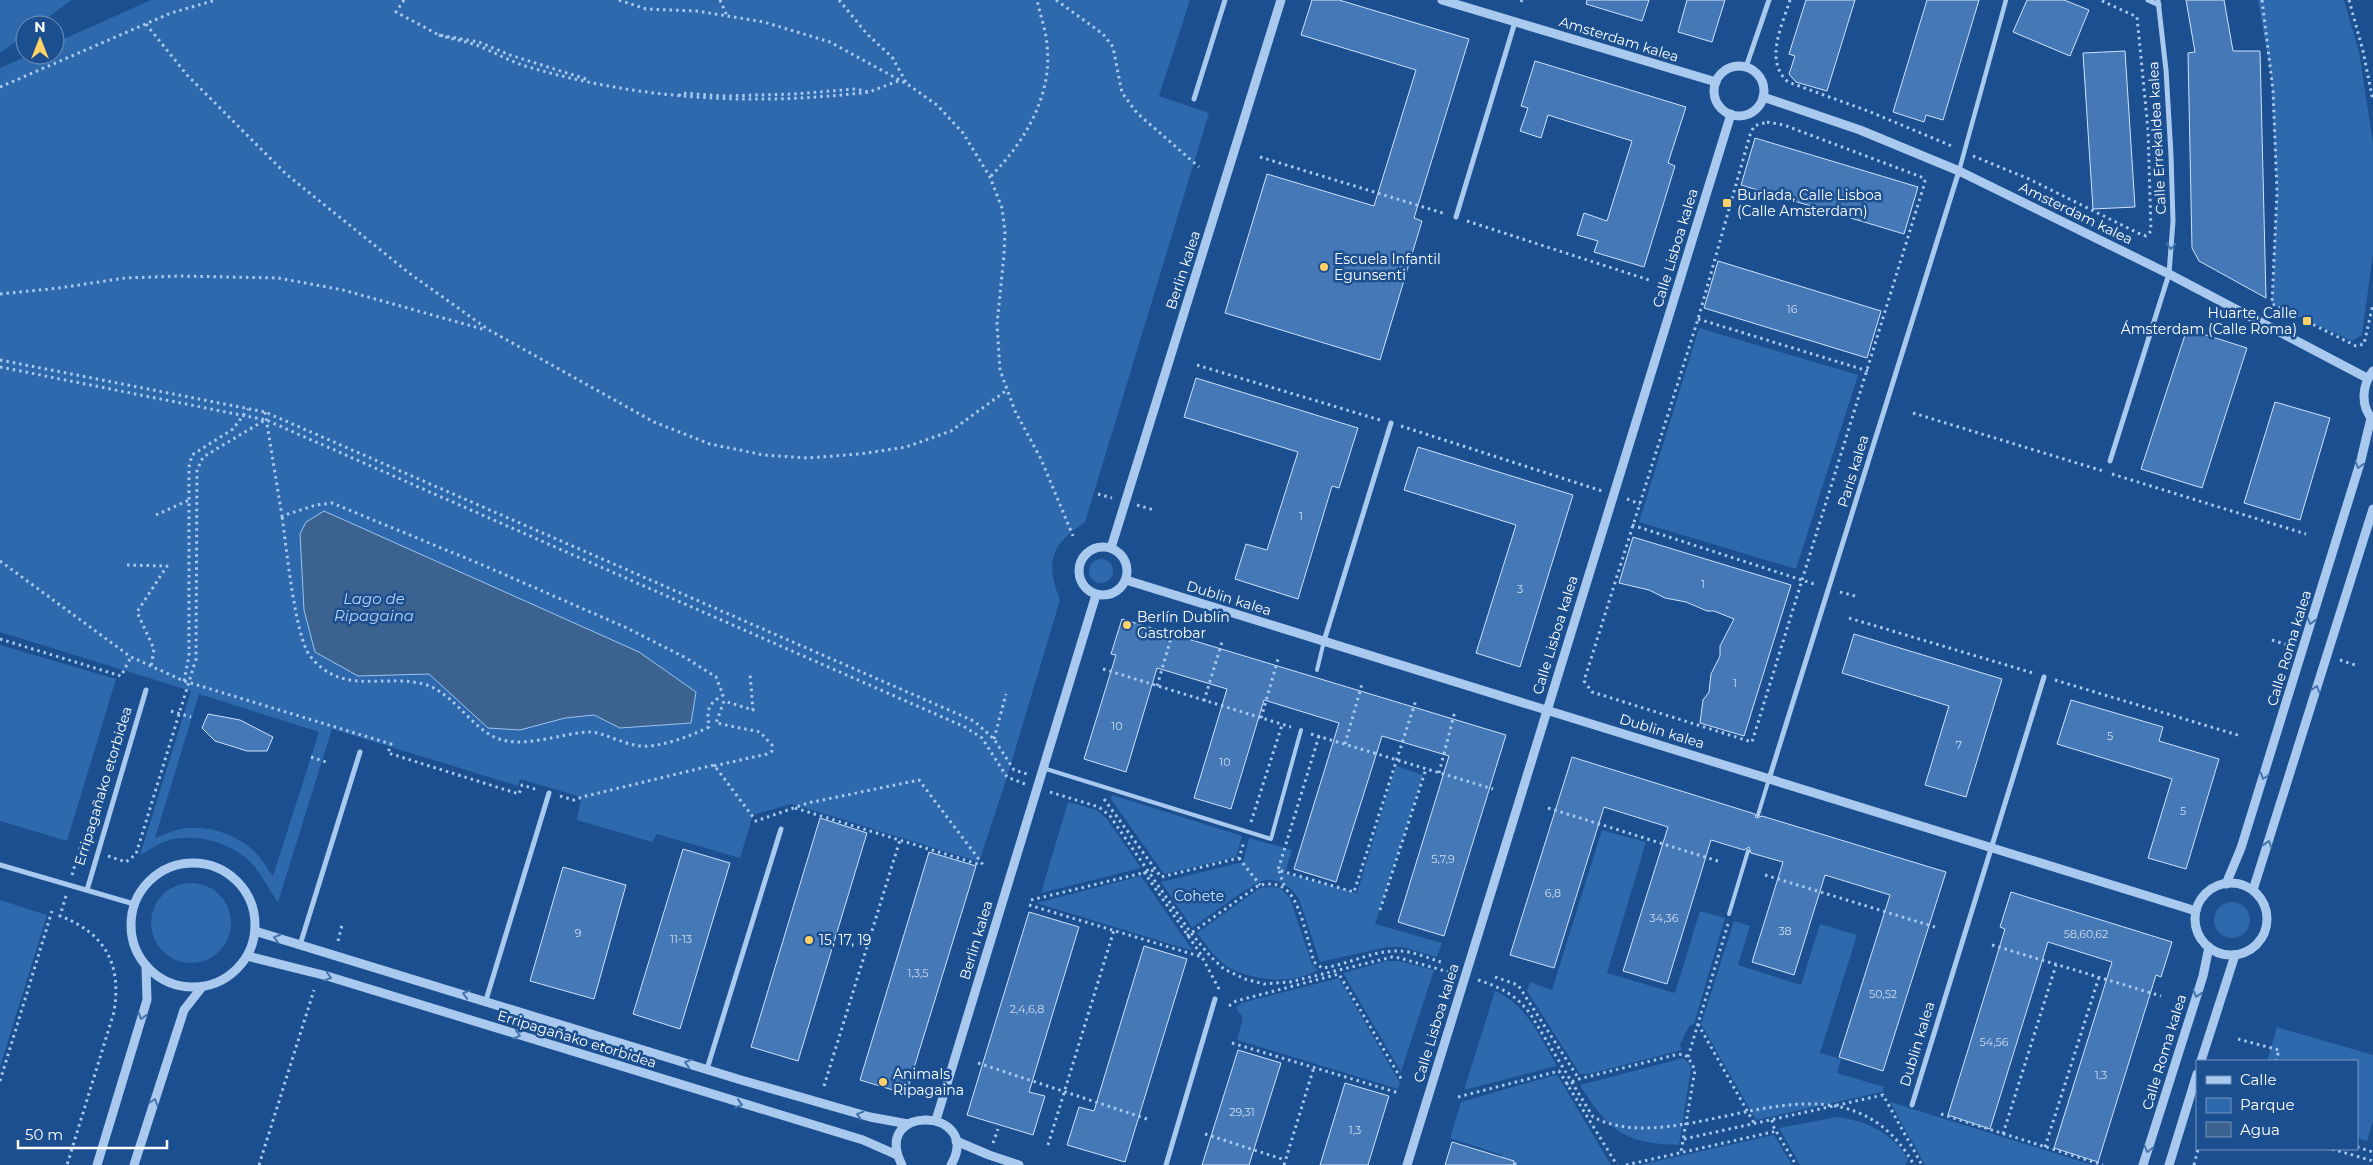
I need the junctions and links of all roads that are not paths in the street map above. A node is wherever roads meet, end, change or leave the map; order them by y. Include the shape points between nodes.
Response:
1 (1225, 0) edge
2 (1281, 0) edge
3 (1442, 0) edge
4 (1768, 0) edge
5 (2006, 0) edge
6 (2148, 0) edge
7 (2159, 2) edge
8 (1515, 22) junction
9 (1746, 67) junction
10 (1716, 82) junction
11 (1763, 97) junction
12 (1194, 99) dead end
13 (1731, 114) junction
14 (1959, 171) junction
15 (1456, 217) dead end
16 (2169, 274) junction
17 (2373, 370) edge
18 (2367, 378) junction
19 (2372, 419) edge
20 (1391, 423) road end
21 (2110, 461) dead end
22 (2373, 509) edge
23 (1111, 548) junction
24 (1126, 580) junction
25 (1096, 595) junction
26 (1324, 641) junction
27 (1317, 670) dead end
28 (2044, 677) dead end
29 (146, 690) dead end
30 (1547, 710) junction
31 (1301, 730) dead end
32 (360, 752) dead end
33 (1044, 768) junction
34 (1769, 779) junction
35 (549, 793) road end
36 (1758, 815) dead end
37 (781, 829) dead end
38 (1992, 848) junction
39 (1748, 851) dead end
40 (0, 865) edge
41 (2226, 884) junction
42 (87, 890) junction
43 (2253, 890) junction
44 (134, 904) junction
45 (2196, 911) junction
46 (1729, 914) road end
47 (256, 931) junction
48 (300, 945) junction
49 (2209, 947) junction
50 (2235, 955) junction
51 (247, 956) junction
52 (146, 968) junction
53 (202, 987) junction
54 (1215, 999) dead end
55 (486, 1000) junction
56 (2201, 1060) edge
57 (707, 1069) junction
58 (2196, 1077) edge
59 (1912, 1105) dead end
60 (936, 1120) junction
61 (908, 1124) junction
62 (956, 1141) junction
63 (897, 1155) junction
64 (97, 1165) edge
65 (134, 1165) edge
66 (902, 1165) edge
67 (951, 1165) edge
68 (1019, 1165) edge
69 (1166, 1165) edge
70 (1407, 1165) edge
71 (2143, 1165) edge
72 (2169, 1165) edge

1 - 12 street
2 - 23 street, Berlin kalea
3 - 8 street, Amsterdam kalea
4 - 9 street
5 - 14 street
6 - 7 street
7 -> 16 street, Calle Errekaldea kalea via 2171,155 2173,221
8 - 10 street, Amsterdam kalea
8 - 15 street
9 - 10 street via 1728,68
9 - 11 street via 1761,78
10 - 13 street via 1716,101
11 - 13 street via 1751,112
11 - 14 street, Amsterdam kalea via 1860,130
13 - 30 street, Calle Lisboa kalea
14 - 16 street, Amsterdam kalea
14 - 34 street, Paris kalea
16 - 18 street, Amsterdam kalea
16 - 21 street, Calle Errekaldea kalea
17 - 18 street
18 - 19 street via 2364,406
19 -> 41 street, Calle Roma kalea via 2242,848
20 - 26 street
43 -> 22 street
23 - 24 street via 1125,561
23 - 25 street via 1098,547 1086,553 1078,564 1078,577 1085,589
24 - 25 street via 1119,590 1108,595
24 - 26 street, Dublin kalea
25 - 33 street, Berlin kalea
26 - 27 lane
26 - 30 street, Dublin kalea
28 - 38 street, Dublin kalea
29 - 42 street, Erripagañako etorbidea
30 - 34 street, Dublin kalea
30 - 70 street, Calle Lisboa kalea
31 - 33 lane via 1271,839
32 - 48 street
33 - 60 street, Berlin kalea
34 - 36 lane
34 - 38 street, Dublin kalea
35 - 55 street, Erripagañako etorbidea
37 - 57 street
38 - 45 street, Dublin kalea
38 - 59 street, Dublin kalea
39 - 46 lane
40 - 42 street
41 - 43 street
41 - 45 street via 2212,889 2202,898
42 - 44 street
43 - 50 street via 2265,908 2266,928 2260,941 2249,951
44 - 47 street via 144,886 158,872 177,864 197,863 216,867 234,877 246,892 254,911
44 - 52 street via 130,920 131,937
45 - 49 street via 2200,937
48 -> 47 street, Erripagañako etorbidea
47 - 51 street
55 -> 48 street, Erripagañako etorbidea
49 - 50 street via 2226,955
49 -> 71 street, Calle Roma kalea
50 - 56 street
51 - 53 street via 236,971
51 -> 63 street, Erripagañako etorbidea via 327,976 863,1140
52 - 53 street via 162,980
52 -> 64 street via 147,1000
65 -> 53 street via 184,1010
54 - 69 street
57 -> 55 street, Erripagañako etorbidea
61 -> 57 street, Erripagañako etorbidea via 870,1117
58 - 72 street
60 - 61 street via 922,1118
60 - 62 street via 952,1132
61 - 63 street via 896,1143
62 - 67 street
62 - 68 street
63 - 66 street

